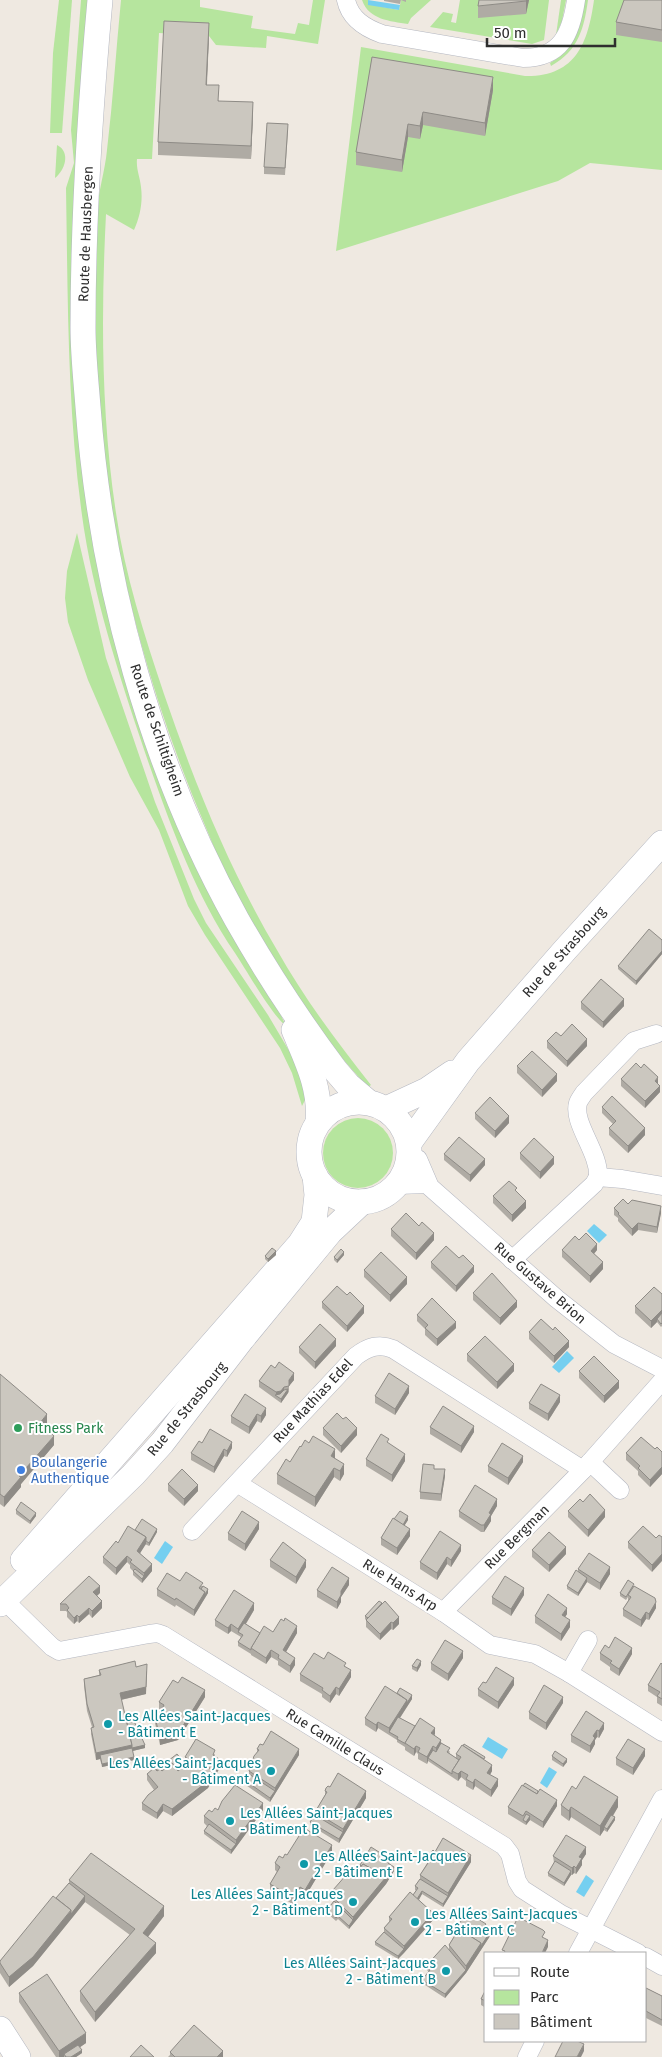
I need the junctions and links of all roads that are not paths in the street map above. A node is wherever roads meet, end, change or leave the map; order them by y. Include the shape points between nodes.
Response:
1 (100, 0) edge
2 (346, 0) edge
3 (576, 0) edge
4 (93, 467) joint
5 (662, 843) edge
6 (269, 975) junction
7 (656, 1034) dead end
8 (468, 1061) junction
9 (377, 1106) junction
10 (318, 1122) junction
11 (409, 1150) junction
12 (315, 1176) junction
13 (598, 1177) junction
14 (428, 1184) junction
15 (397, 1185) junction
16 (662, 1186) edge
17 (362, 1202) junction
18 (512, 1260) junction
19 (662, 1369) edge
20 (662, 1381) edge
21 (586, 1466) junction
22 (104, 1468) junction
23 (237, 1483) junction
24 (620, 1490) dead end
25 (111, 1495) junction
26 (84, 1522) junction
27 (52, 1526) junction
28 (192, 1531) dead end
29 (1, 1597) edge
30 (443, 1612) junction
31 (588, 1640) dead end
32 (569, 1674) junction
33 (662, 1732) edge
34 (662, 1799) edge
35 (590, 1929) junction
36 (578, 1952) edge
37 (636, 1952) edge
38 (647, 1958) edge
39 (662, 1966) edge
40 (0, 2030) edge
41 (534, 2042) edge
42 (18, 2057) edge
43 (527, 2057) edge

1 - 4 main road, Route de Hausbergen via 89,149 83,330
2 - 3 street via 362,25 382,34 536,58 553,50 566,37
4 - 6 main road, Route de Schiltigheim via 123,624 161,748 214,875
5 - 8 main road, Rue de Strasbourg
6 - 9 main road, Route de Schiltigheim via 336,1071 348,1085
6 - 10 main road, Route de Schiltigheim via 311,1070 319,1096
7 - 13 street via 634,1041 578,1103 578,1114 597,1162
8 - 9 main road, Rue de Strasbourg via 427,1090
8 - 11 main road, Rue de Strasbourg
9 - 10 main road via 354,1102 340,1105
9 - 11 main road via 397,1118
10 - 12 main road via 309,1148
11 - 14 street, Rue Gustave Brion via 418,1159
11 - 15 main road via 405,1172
12 - 17 main road via 335,1196
12 - 22 main road, Rue de Strasbourg via 314,1222 300,1244
13 - 16 street
13 - 18 street
14 - 15 street
14 - 18 street, Rue Gustave Brion
15 - 17 main road via 375,1200
17 - 25 main road, Rue de Strasbourg via 332,1230 242,1339 162,1444
18 - 19 street, Rue Gustave Brion via 614,1344
20 - 21 street, Rue Bergman
21 - 23 street, Rue Mathias Edel via 393,1349 379,1345 356,1356
21 - 24 street
21 - 30 street, Rue Bergman
22 - 25 main road
22 - 27 main road, Rue de Strasbourg
23 - 28 street, Rue Mathias Edel
23 - 30 street, Rue Hans Arp
25 - 26 main road, Rue de Strasbourg
26 - 27 main road via 57,1528
26 - 29 main road, Rue de Strasbourg
27 - 29 main road, Rue de Strasbourg
29 - 35 street, Rue Camille Claus via 59,1651 149,1634 163,1635 504,1846 522,1889
30 - 32 street, Rue Hans Arp via 490,1645 535,1654
31 - 32 street
32 - 33 street, Rue Hans Arp
34 - 35 street
35 - 36 street
35 - 37 street
38 - 39 street
40 - 42 main road
41 - 43 street

